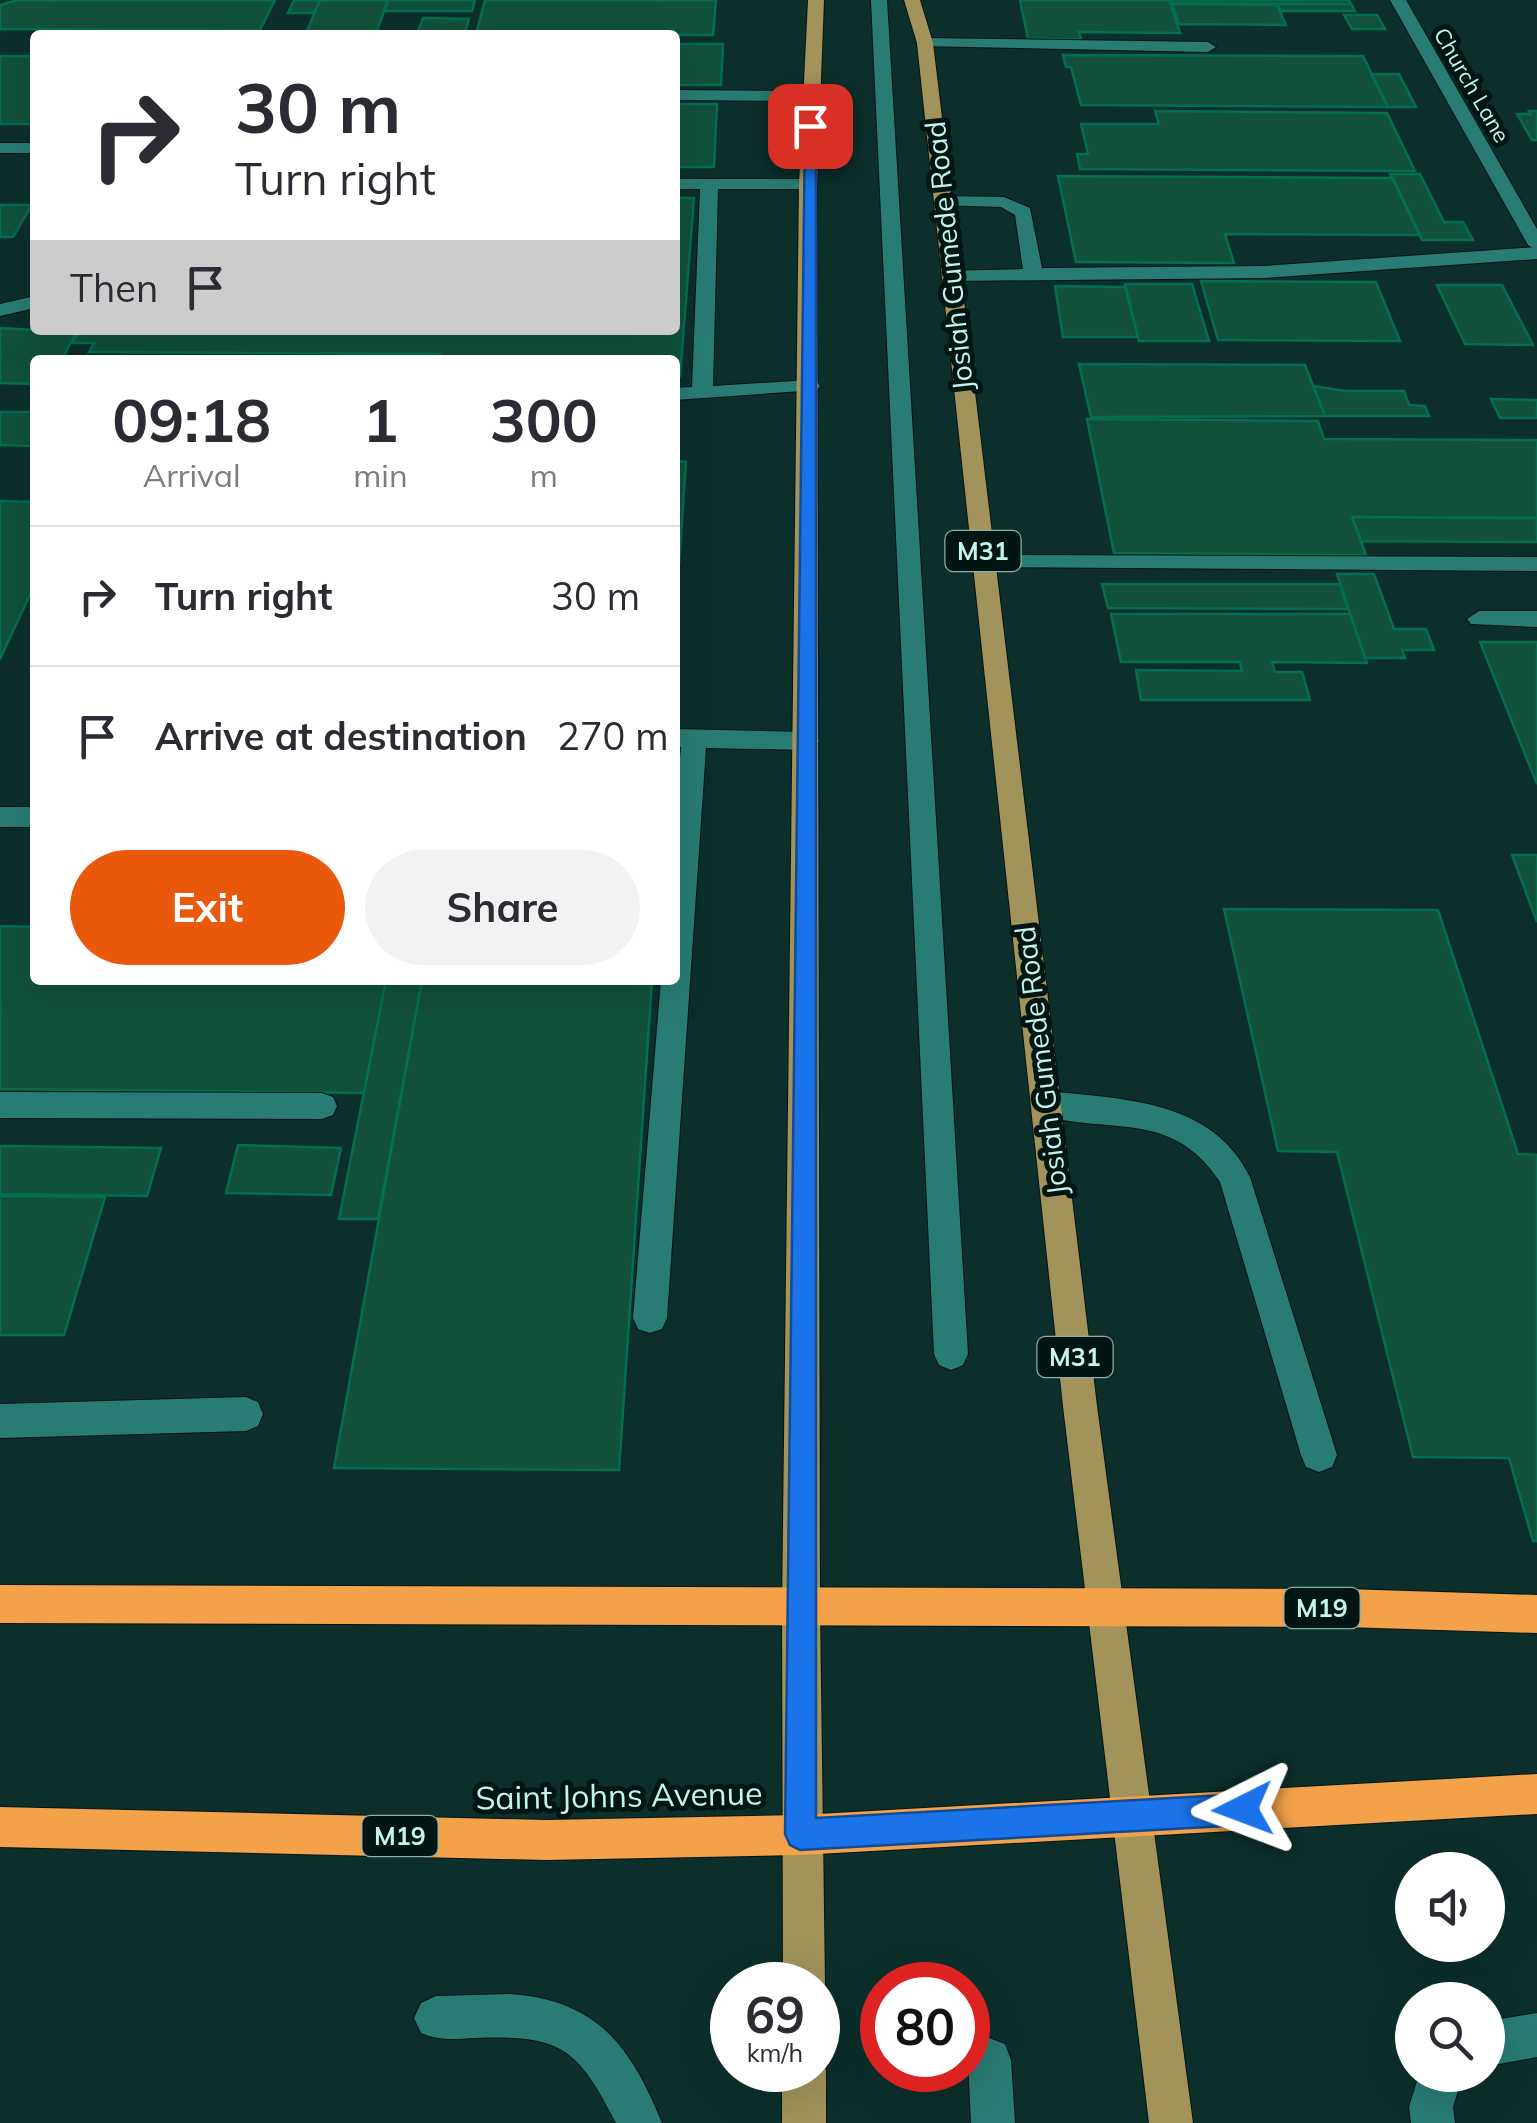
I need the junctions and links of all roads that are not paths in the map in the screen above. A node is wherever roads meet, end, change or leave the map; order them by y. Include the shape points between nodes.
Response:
1 (816, 0) edge
2 (880, 0) edge
3 (912, 0) edge
4 (1398, 0) edge
5 (925, 43) junction
6 (1208, 47) dead end
7 (680, 95) edge
8 (811, 96) junction
9 (0, 148) edge
10 (30, 148) edge
11 (680, 184) edge
12 (709, 184) junction
13 (808, 184) junction
14 (943, 201) junction
15 (1537, 245) edge
16 (1537, 253) edge
17 (952, 275) junction
18 (1033, 275) junction
19 (30, 303) edge
20 (0, 310) edge
21 (810, 386) junction
22 (680, 394) edge
23 (702, 394) junction
24 (984, 562) junction
25 (1537, 564) edge
26 (1479, 619) dead end
27 (1537, 619) edge
28 (684, 738) edge
29 (806, 741) junction
30 (680, 806) edge
31 (0, 817) edge
32 (30, 817) edge
33 (670, 985) edge
34 (1046, 1104) junction
35 (0, 1106) edge
36 (322, 1106) dead end
37 (650, 1318) dead end
38 (951, 1354) dead end
39 (246, 1414) dead end
40 (0, 1421) edge
41 (1320, 1455) dead end
42 (0, 1604) edge
43 (801, 1608) junction
44 (1107, 1609) junction
45 (1537, 1614) edge
46 (1537, 1794) edge
47 (1129, 1815) junction
48 (0, 1827) edge
49 (800, 1834) junction
50 (803, 1962) edge
51 (436, 2018) dead end
52 (1537, 2035) edge
53 (1505, 2039) edge
54 (990, 2081) edge
55 (804, 2092) edge
56 (1436, 2092) edge
57 (640, 2123) edge
58 (804, 2123) edge
59 (992, 2123) edge
60 (1171, 2123) edge
61 (1433, 2123) edge

1 - 8 main road
2 - 38 street
3 - 5 main road, Josiah Gumede Road / M31
4 - 15 street, Church Lane
5 - 6 street
5 - 14 main road, Josiah Gumede Road / M31
7 - 8 street
8 - 13 main road
9 - 10 street
11 - 12 street
12 - 13 street
12 - 23 street
13 - 21 main road
14 - 17 main road, Josiah Gumede Road / M31
14 - 18 street via 1004,202 1024,212
16 - 18 street via 1264,272
17 - 18 street
17 - 24 main road, Josiah Gumede Road / M31
19 - 20 street
21 - 23 street
21 - 29 main road
22 - 23 street
24 - 25 street
24 - 34 main road, Josiah Gumede Road / M31
26 - 27 street
28 - 29 street
28 - 30 street
29 - 43 main road
31 - 32 street
33 - 37 street
34 - 41 street via 1171,1120 1225,1158
34 - 44 main road, Josiah Gumede Road / M31
35 - 36 street
39 - 40 street
42 - 43 highway, M19
43 - 44 highway, M19
43 - 49 main road
44 - 45 highway, M19
44 - 47 main road, Josiah Gumede Road / M31
46 - 47 highway, Saint Johns Avenue / M19
47 - 49 highway, Saint Johns Avenue / M19
47 - 60 main road, Josiah Gumede Road / M31
48 - 49 highway, Saint Johns Avenue / M19 via 546,1840
49 - 50 main road
51 - 57 street via 546,2019 581,2034
52 - 53 street
54 - 59 street
55 - 58 main road
56 - 61 street

